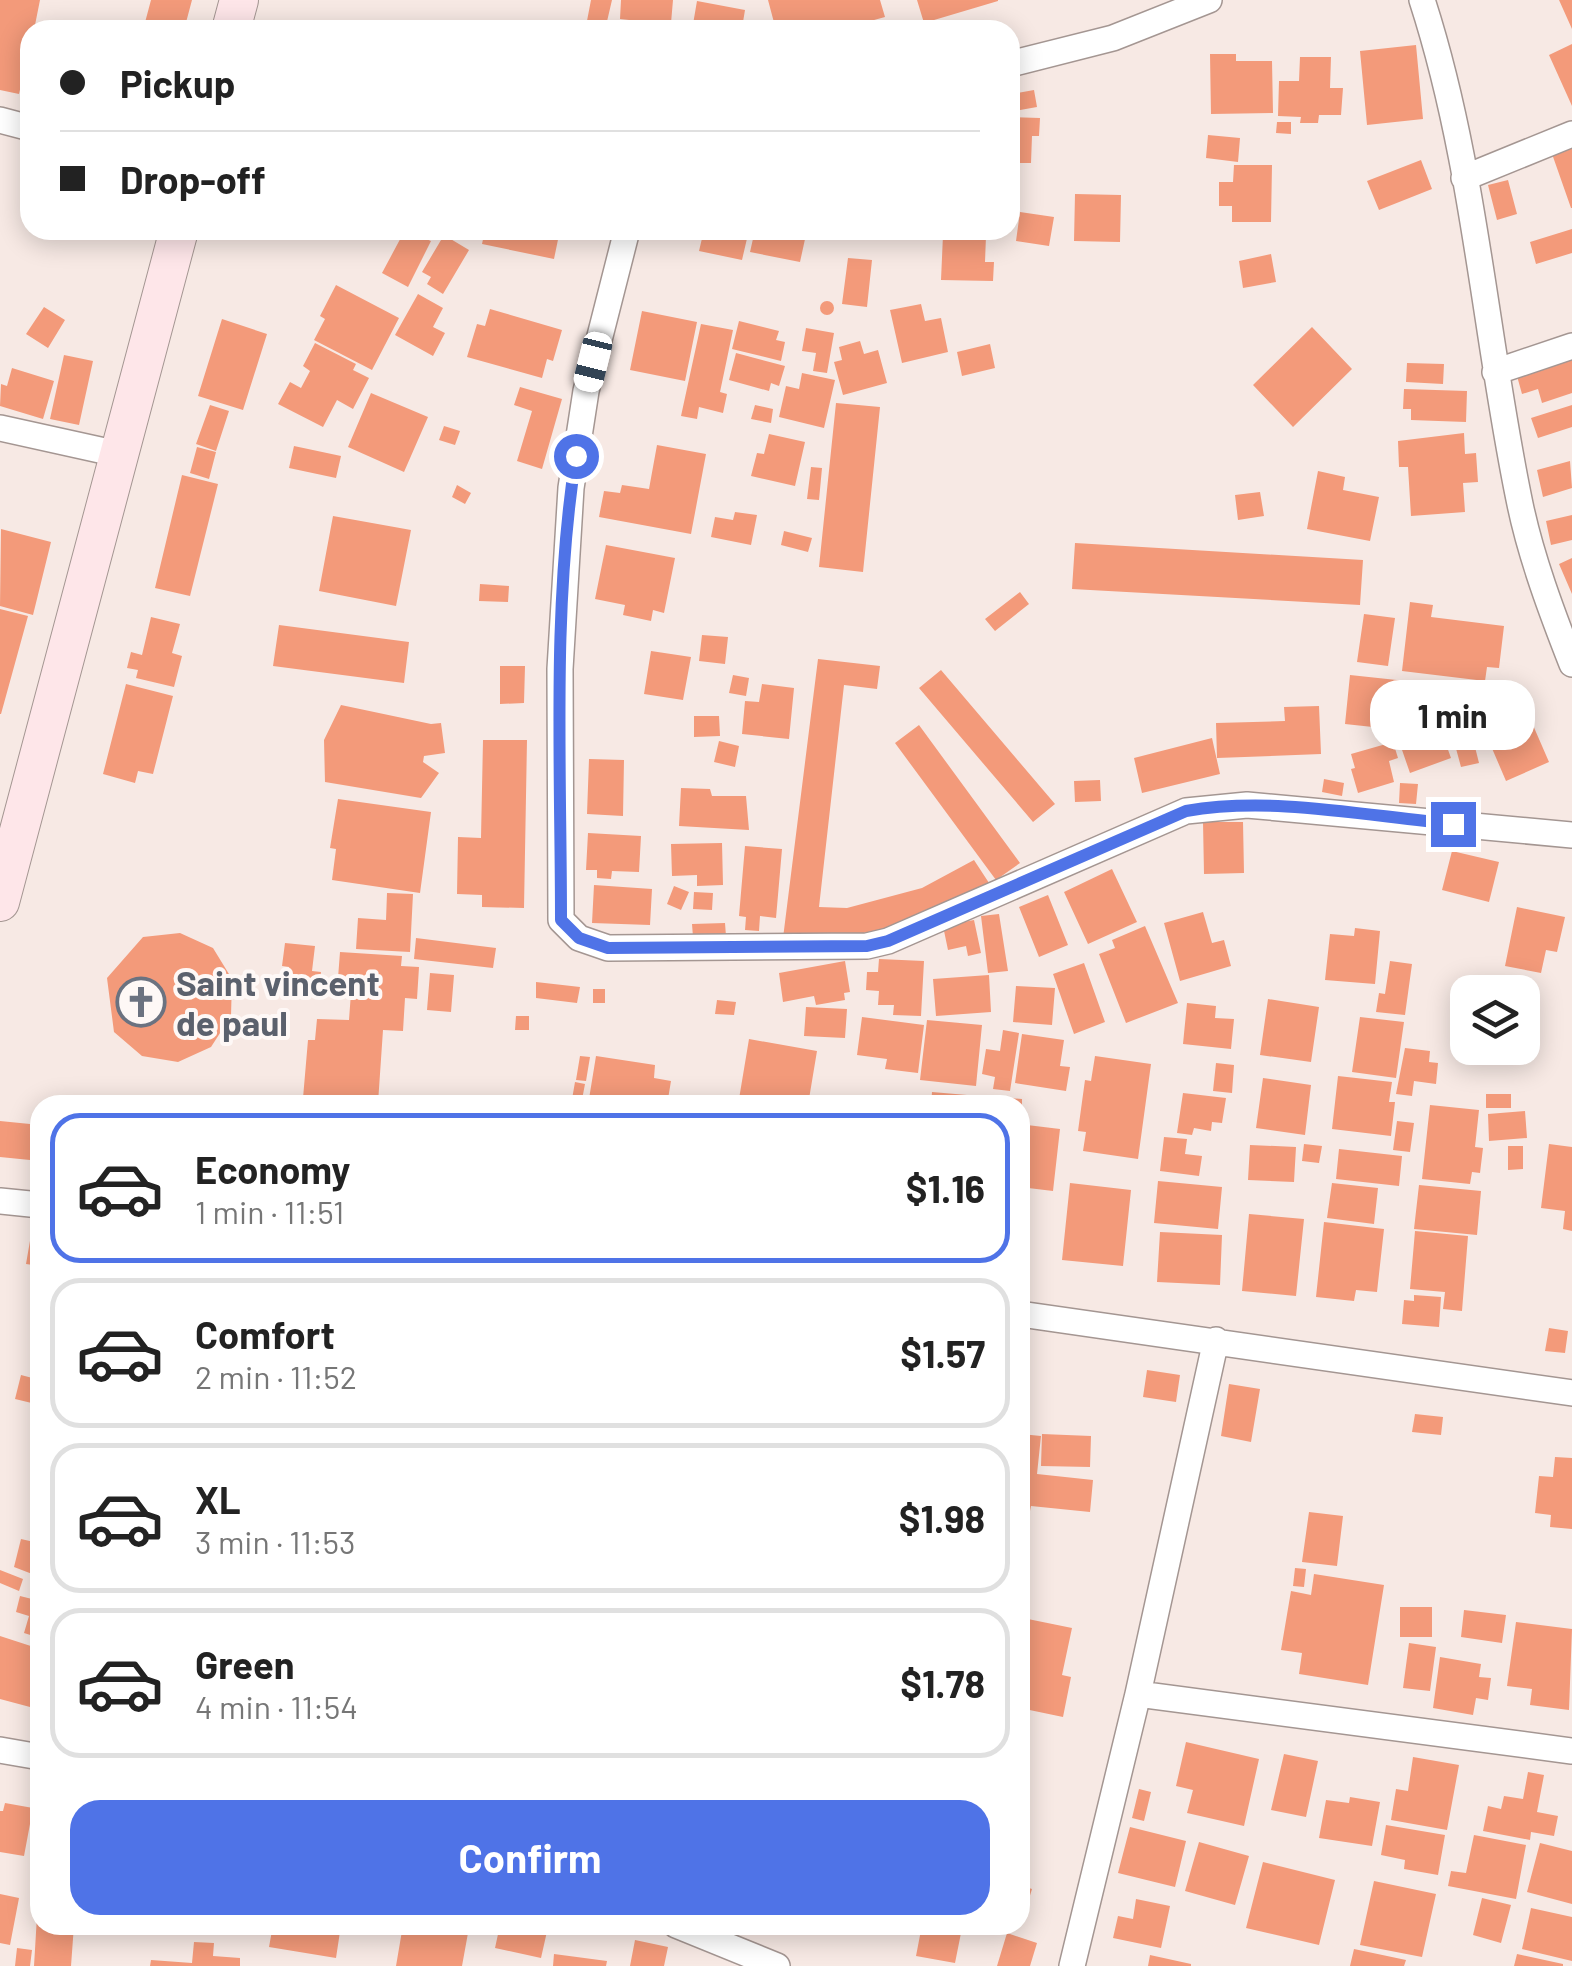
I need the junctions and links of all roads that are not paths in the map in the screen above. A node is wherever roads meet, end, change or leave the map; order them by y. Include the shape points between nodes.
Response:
1 (1209, 0) edge
2 (1422, 0) edge
3 (1020, 61) edge
4 (1572, 134) edge
5 (1464, 178) junction
6 (176, 240) edge
7 (624, 240) edge
8 (1572, 346) edge
9 (1495, 372) junction
10 (0, 428) edge
11 (118, 454) junction
12 (1566, 632) edge
13 (1572, 664) edge
14 (14, 794) edge
15 (1572, 835) edge
16 (0, 902) edge
17 (0, 1201) edge
18 (30, 1204) edge
19 (1030, 1315) edge
20 (1216, 1340) junction
21 (1572, 1393) edge
22 (1138, 1694) junction
23 (0, 1750) edge
24 (1572, 1751) edge
25 (30, 1755) edge
26 (701, 1935) edge
27 (777, 1966) edge
28 (1072, 1966) edge

1 - 3 street via 1113,38
2 - 5 street
4 - 5 street
5 - 9 street
6 - 11 main road
7 - 15 street via 586,391 571,488 560,670 561,920 579,938 608,948 867,946 1186,811 1216,806
8 - 9 street
9 - 12 street via 1521,508
10 - 11 street
11 - 14 main road
12 - 13 street
14 - 16 main road
17 - 18 street
19 - 20 street
20 - 21 street
20 - 22 street
22 - 24 street
22 - 28 street
23 - 25 street
26 - 27 street

